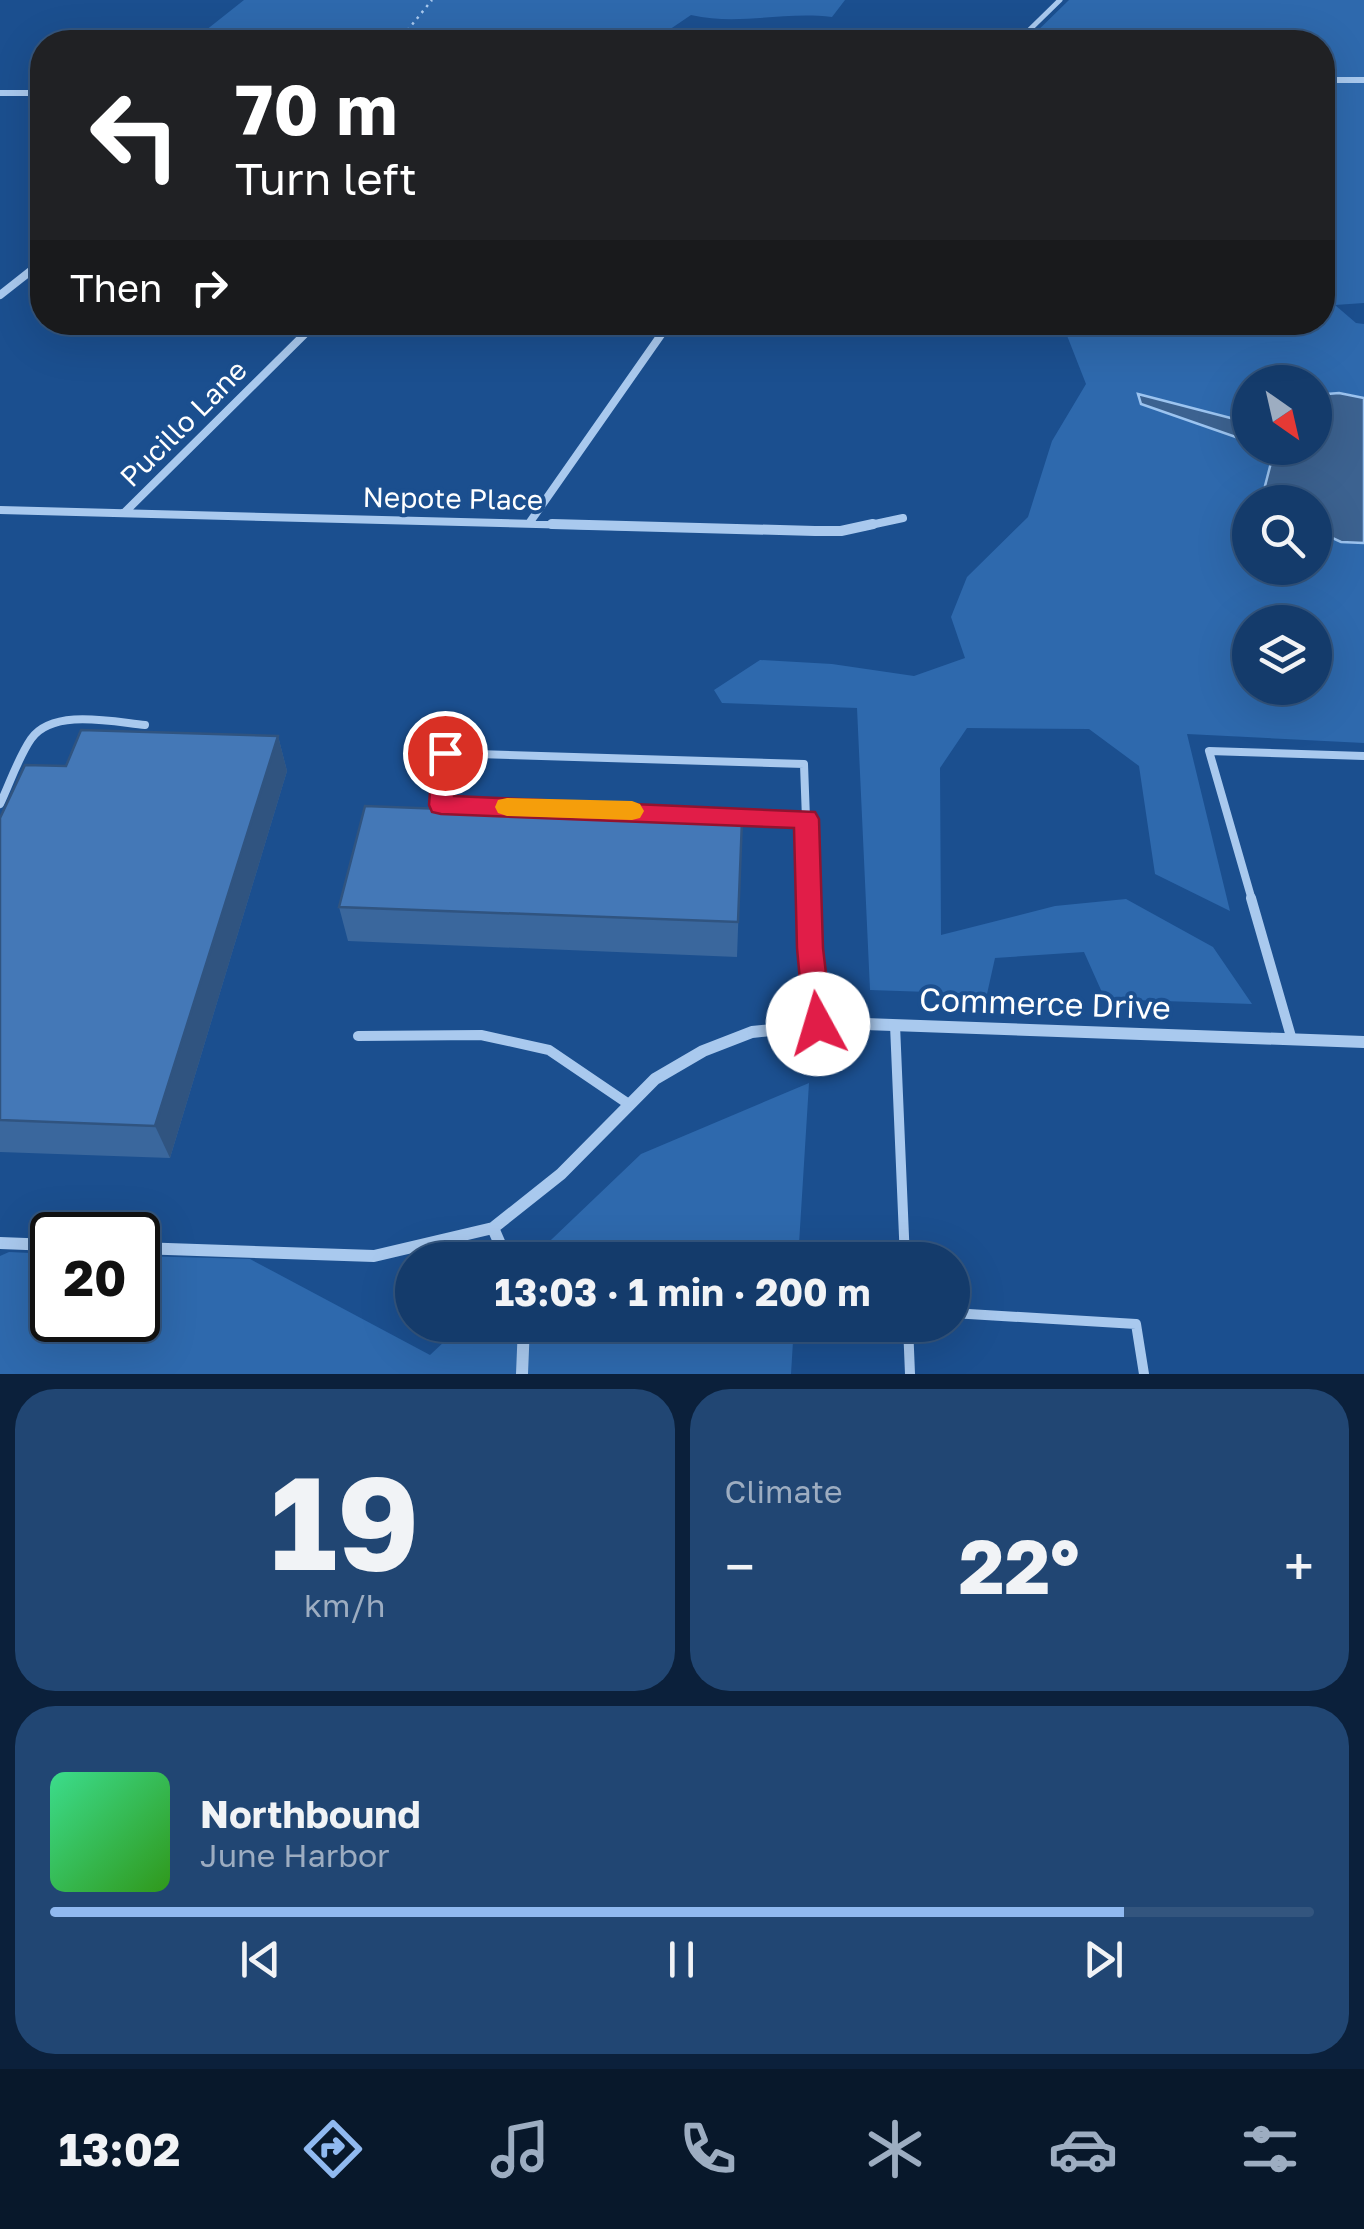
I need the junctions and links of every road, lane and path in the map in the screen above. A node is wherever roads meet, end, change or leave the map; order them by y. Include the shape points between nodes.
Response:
1 (432, 0) edge
2 (1060, 0) edge
3 (406, 30) edge
4 (1029, 30) edge
5 (1335, 80) edge
6 (1364, 80) edge
7 (0, 92) edge
8 (30, 93) edge
9 (30, 271) edge
10 (0, 294) edge
11 (304, 335) edge
12 (661, 335) edge
13 (0, 510) edge
14 (124, 513) junction
15 (903, 518) dead end
16 (530, 522) junction
17 (145, 725) dead end
18 (1364, 756) edge
19 (0, 804) edge
20 (806, 819) junction
21 (818, 1024) junction
22 (895, 1025) junction
23 (358, 1036) dead end
24 (1292, 1040) junction
25 (1364, 1042) edge
26 (630, 1105) junction
27 (492, 1228) junction
28 (498, 1242) edge
29 (905, 1242) edge
30 (0, 1243) edge
31 (30, 1244) edge
32 (160, 1249) edge
33 (970, 1313) edge
34 (523, 1342) edge
35 (909, 1342) edge
36 (522, 1374) edge
37 (910, 1374) edge
38 (1144, 1374) edge

1 - 3 path
2 - 4 lane
5 - 6 street
7 - 8 street
9 - 10 street
11 - 14 street, Pucillo Lane
12 - 16 street
13 - 14 street, Nepote Place
14 - 16 street, Nepote Place
15 - 16 street, Nepote Place via 815,532
17 - 19 lane via 65,720 41,729
18 - 24 lane via 1208,752
20 - 20 lane via 441,805 445,753 804,764
20 - 21 lane
21 - 22 street, Commerce Drive
21 - 26 street, Commerce Drive via 752,1032 703,1051 655,1080
22 - 24 street, Commerce Drive
22 - 29 lane
23 - 26 lane via 481,1035 549,1050
24 - 25 street, Commerce Drive
26 - 27 street, Commerce Drive via 561,1174
27 - 28 street
27 - 32 street, Commerce Drive via 374,1256
30 - 31 street
33 - 38 lane via 1136,1324
34 - 36 street
35 - 37 lane

